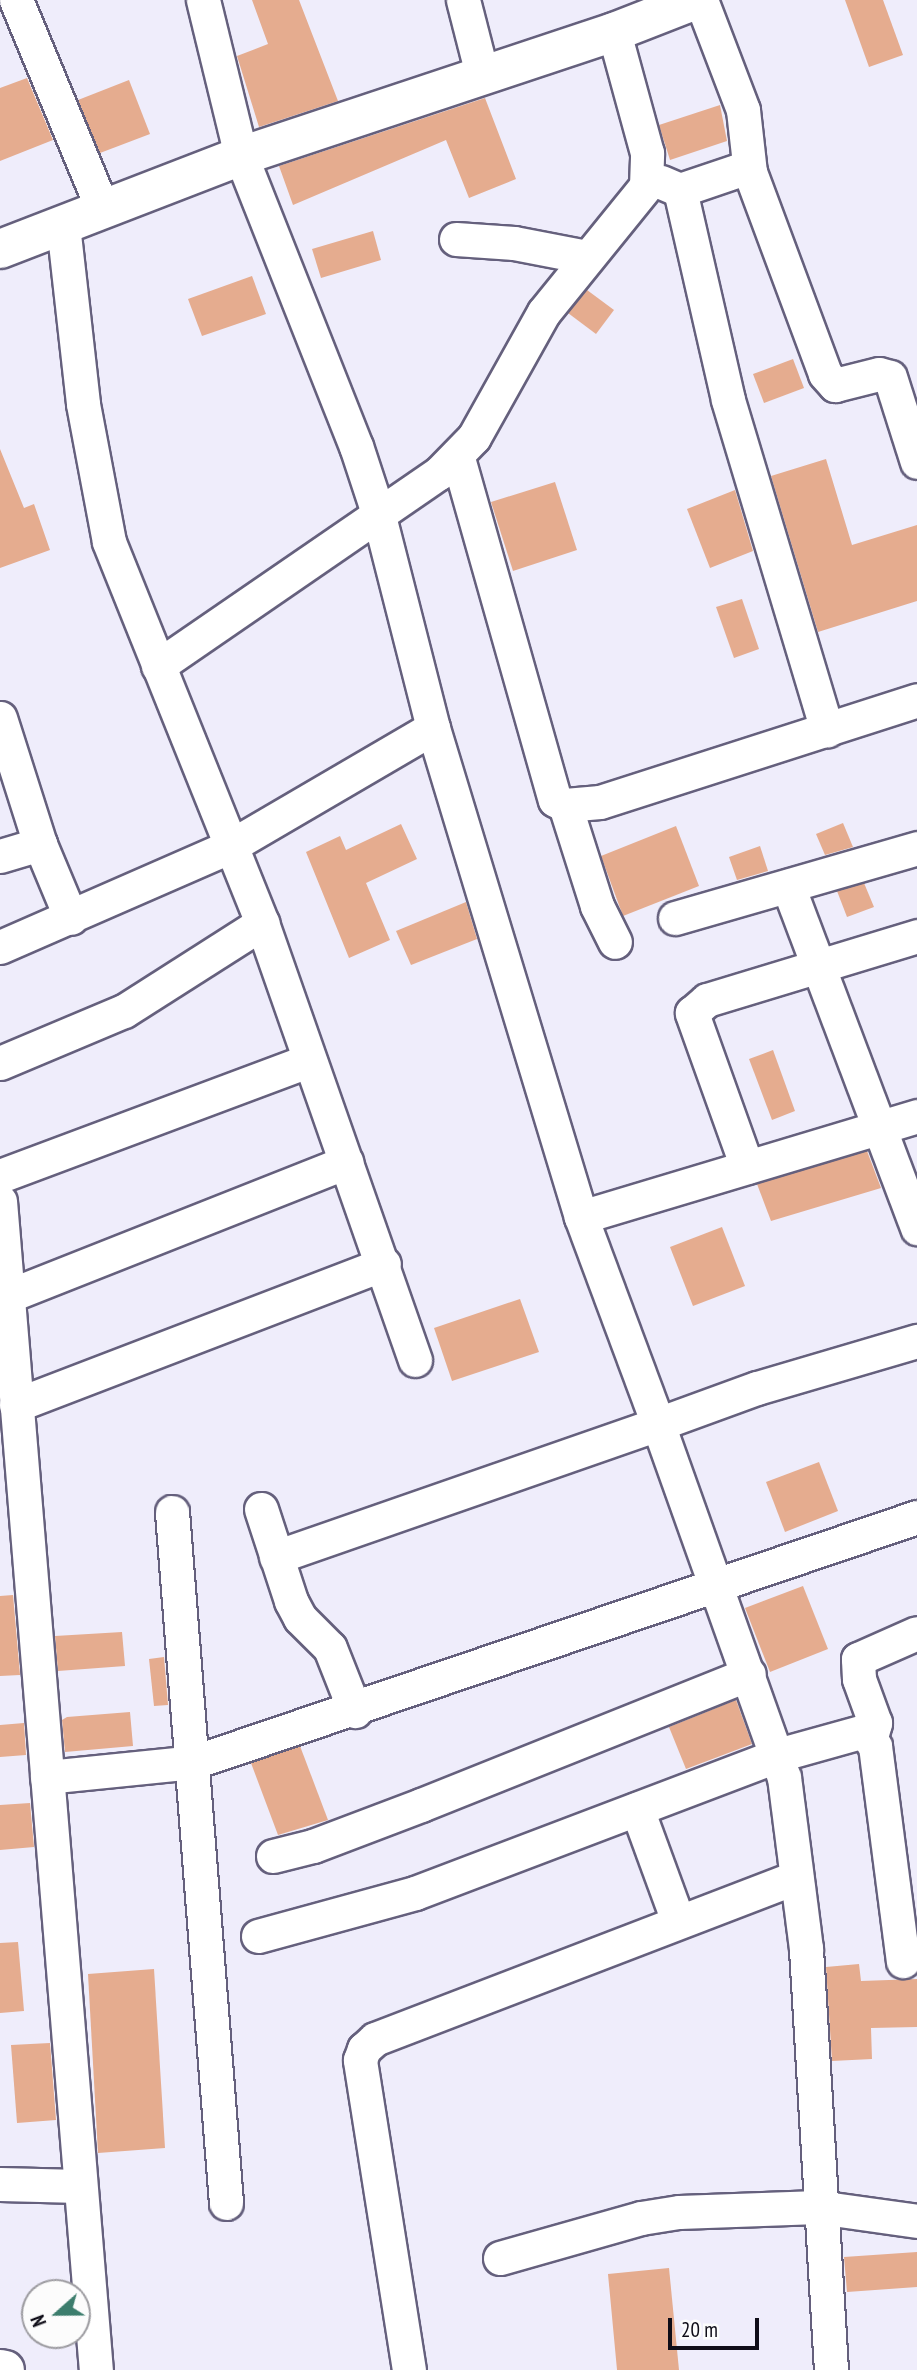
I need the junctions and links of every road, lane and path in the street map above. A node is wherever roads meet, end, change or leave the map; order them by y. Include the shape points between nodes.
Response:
1 (16, 0) edge
2 (203, 0) edge
3 (463, 0) edge
4 (698, 0) edge
5 (614, 32) junction
6 (482, 74) junction
7 (241, 156) junction
8 (649, 171) junction
9 (750, 172) junction
10 (680, 190) junction
11 (103, 210) junction
12 (63, 225) junction
13 (456, 239) dead end
14 (0, 249) edge
15 (587, 257) junction
16 (458, 458) junction
17 (917, 462) edge
18 (380, 516) junction
19 (158, 666) junction
20 (917, 700) edge
21 (0, 718) edge
22 (433, 728) junction
23 (827, 730) junction
24 (565, 805) junction
25 (40, 844) junction
26 (229, 847) junction
27 (917, 848) edge
28 (0, 856) edge
29 (788, 886) junction
30 (71, 918) junction
31 (675, 918) dead end
32 (262, 923) junction
33 (917, 936) edge
34 (615, 942) dead end
35 (0, 947) edge
36 (819, 967) junction
37 (308, 1061) junction
38 (0, 1063) edge
39 (917, 1116) edge
40 (879, 1127) junction
41 (346, 1162) junction
42 (747, 1167) junction
43 (0, 1176) edge
44 (0, 1201) edge
45 (580, 1217) junction
46 (917, 1228) edge
47 (384, 1264) junction
48 (8, 1296) junction
49 (917, 1341) edge
50 (415, 1360) dead end
51 (16, 1405) junction
52 (658, 1424) junction
53 (261, 1509) dead end
54 (172, 1512) dead end
55 (917, 1517) edge
56 (276, 1557) junction
57 (712, 1583) junction
58 (917, 1633) edge
59 (749, 1674) junction
60 (355, 1711) junction
61 (871, 1737) junction
62 (778, 1755) junction
63 (194, 1762) junction
64 (47, 1777) junction
65 (637, 1809) junction
66 (273, 1856) dead end
67 (796, 1877) junction
68 (678, 1921) junction
69 (258, 1936) dead end
70 (903, 1961) dead end
71 (0, 2184) edge
72 (80, 2186) junction
73 (226, 2203) dead end
74 (818, 2207) junction
75 (917, 2221) edge
76 (500, 2258) dead end
77 (0, 2369) edge
78 (5, 2370) edge
79 (96, 2370) edge
80 (409, 2370) edge
81 (831, 2370) edge

1 - 11 street
2 - 7 street
3 - 6 street
4 - 5 street
4 - 9 street via 743,110
5 - 6 street
5 - 8 street
6 - 7 street
7 - 11 street
7 - 18 street
8 - 10 street via 666,187
8 - 15 street via 638,196
9 - 10 street via 739,170
9 - 17 street via 825,374 835,385 879,374 890,377
10 - 23 street via 728,400
11 - 12 street
12 - 14 street
12 - 19 street via 96,484 109,542
13 - 15 street via 514,243
15 - 16 street via 544,312
16 - 18 street
16 - 24 street via 548,787 555,800
18 - 19 street
18 - 22 street
19 - 26 street
20 - 23 street
21 - 25 street
22 - 26 street
22 - 45 street
23 - 24 street via 600,802
24 - 34 street via 597,906
25 - 28 street
25 - 30 street
26 - 30 street
26 - 32 street
27 - 29 street
29 - 31 street
29 - 36 street
30 - 35 street
32 - 37 street
32 - 38 street via 124,1011
33 - 36 street
36 - 40 street
36 - 42 street via 707,1000 692,1013
37 - 41 street
37 - 43 street
39 - 40 street
40 - 42 street
40 - 46 street
41 - 47 street
41 - 48 street
42 - 45 street
44 - 48 street
45 - 52 street
47 - 50 street
47 - 51 street
48 - 51 street
49 - 52 street via 757,1388
51 - 64 street
52 - 56 street
52 - 57 street
53 - 56 street
54 - 63 street
55 - 57 street
56 - 60 street via 291,1601 300,1618 330,1648
57 - 59 street
57 - 60 street
58 - 61 street via 858,1659 859,1679 875,1723
59 - 62 street
59 - 66 street via 409,1810
60 - 63 street
61 - 62 street via 855,1731
61 - 70 street
62 - 65 street
62 - 67 street
63 - 64 street
63 - 73 street
64 - 72 street
65 - 68 street
65 - 69 street via 415,1893
67 - 68 street
67 - 74 street via 806,1949
68 - 80 street via 375,2039 364,2049 360,2060
71 - 72 street
72 - 79 street
74 - 75 street
74 - 76 street via 641,2218
74 - 81 street
77 - 78 street

